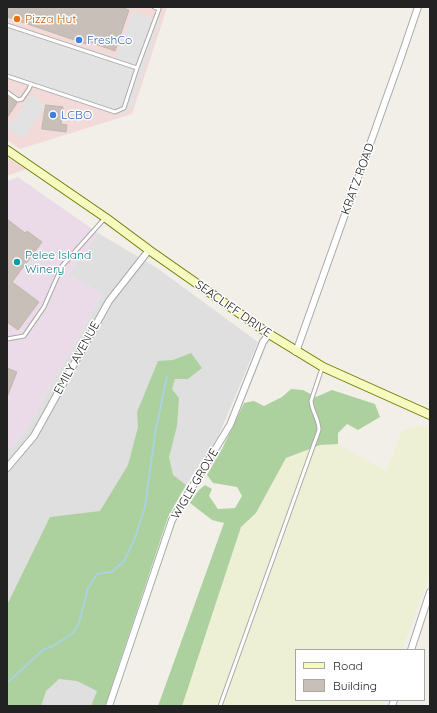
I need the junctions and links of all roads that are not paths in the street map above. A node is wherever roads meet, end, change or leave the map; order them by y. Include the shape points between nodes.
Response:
1 (154, 7) edge
2 (418, 7) edge
3 (7, 25) edge
4 (137, 68) junction
5 (7, 76) edge
6 (31, 84) junction
7 (7, 92) edge
8 (7, 150) edge
9 (106, 218) junction
10 (150, 250) junction
11 (268, 334) junction
12 (7, 339) edge
13 (296, 352) junction
14 (323, 367) junction
15 (430, 415) edge
16 (7, 468) edge
17 (430, 592) edge
18 (411, 649) edge
19 (109, 706) edge
20 (220, 706) edge

1 - 4 lane via 159,9
2 - 13 street, KRATZ ROAD
3 - 4 lane
4 - 6 lane via 124,108 115,112
5 - 6 lane
6 - 7 lane via 22,99 18,100
8 - 9 main road, SEACLIFF DRIVE
9 - 10 main road, SEACLIFF DRIVE
9 - 12 lane via 62,266 44,307 24,336
10 - 11 main road, SEACLIFF DRIVE
10 - 16 street, EMILY AVENUE via 109,300 34,436
11 - 13 main road, SEACLIFF DRIVE
11 - 19 street, WIGLE GROVE via 230,425 172,520
13 - 14 main road, SEACLIFF DRIVE
14 - 15 main road, SEACLIFF DRIVE
14 - 20 lane via 311,401 319,424 318,430
17 - 18 street

